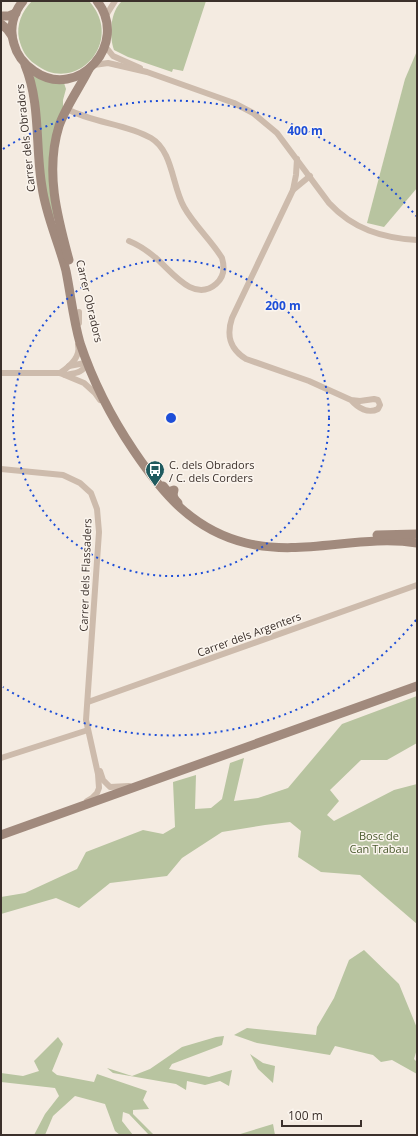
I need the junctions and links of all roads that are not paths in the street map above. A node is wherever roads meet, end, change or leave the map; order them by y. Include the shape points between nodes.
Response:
1 (23, 1) edge
2 (97, 1) edge
3 (115, 1) edge
4 (16, 13) junction
5 (1, 16) edge
6 (105, 17) junction
7 (1, 24) edge
8 (12, 36) junction
9 (105, 46) junction
10 (25, 65) junction
11 (92, 67) junction
12 (147, 72) junction
13 (67, 109) junction
14 (297, 158) junction
15 (310, 176) junction
16 (293, 190) junction
17 (417, 240) edge
18 (129, 241) dead end
19 (69, 272) junction
20 (78, 312) junction
21 (76, 326) junction
22 (88, 365) junction
23 (69, 366) junction
24 (1, 372) edge
25 (62, 374) junction
26 (109, 400) junction
27 (351, 400) dead end
28 (109, 411) junction
29 (123, 435) junction
30 (1, 469) edge
31 (173, 495) junction
32 (215, 531) junction
33 (417, 534) edge
34 (243, 536) junction
35 (359, 539) junction
36 (312, 541) junction
37 (272, 542) junction
38 (286, 543) junction
39 (417, 543) edge
40 (257, 545) junction
41 (296, 548) junction
42 (417, 585) edge
43 (417, 686) edge
44 (88, 702) junction
45 (88, 730) junction
46 (94, 755) junction
47 (1, 758) edge
48 (146, 783) junction
49 (62, 813) junction
50 (1, 835) edge

1 - 4 street
2 - 6 street
3 - 6 street
4 - 5 street
4 - 8 street
6 - 9 street
7 - 8 street
8 - 10 street, Carrer dels Obradors via 16,51
9 - 11 street, Carrer Obradors via 102,55
9 - 12 street via 113,56
10 - 11 street via 36,73 53,79 76,77
10 - 19 street, Carrer dels Obradors via 36,113 44,198
11 - 12 street via 108,63
11 - 13 street, Carrer Obradors
12 - 14 street via 245,108 274,129
13 - 18 street via 92,120 145,135 158,143 166,154 183,206 222,258 223,273 215,285 207,289 194,289 182,283 150,254
13 - 19 street, Carrer Obradors via 59,126 52,176 54,200
14 - 15 street
14 - 16 street
15 - 16 street
15 - 17 street via 336,210 351,222 383,236
16 - 27 street via 232,318 229,340 246,359 309,381
19 - 20 street, Carrer Obradors
19 - 21 street, Carrer dels Obradors
20 - 22 street via 90,360
20 - 26 street, Carrer Obradors via 92,361
21 - 22 street, Carrer dels Obradors
21 - 23 street via 79,348 76,360
22 - 23 street via 85,363
22 - 25 street via 78,372
22 - 26 street via 93,370 104,396
22 - 28 street, Carrer dels Obradors
23 - 25 street
24 - 25 street
25 - 28 street via 84,383
26 - 31 street, Carrer Obradors via 141,452
28 - 29 street, Carrer dels Obradors
29 - 31 street, Carrer dels Obradors via 128,437 146,464
29 - 32 street, Carrer dels Obradors via 164,493 184,512 203,526
30 - 44 street, Carrer dels Flassaders via 64,475 80,483 91,493 97,509 99,532
31 - 32 street, Carrer dels Obradors via 184,509
31 - 34 street, Carrer Obradors via 209,524
32 - 34 street, Carrer dels Obradors via 240,538
32 - 40 street, Carrer dels Obradors
33 - 35 street, Carrer dels Obradors
34 - 37 street, Carrer Obradors
34 - 40 street, Carrer dels Obradors
35 - 36 street, Carrer Obradors
35 - 39 street, Carrer dels Obradors
35 - 41 street, Carrer dels Obradors
36 - 38 street, Carrer Obradors
36 - 41 street, Carrer dels Obradors
37 - 38 street, Carrer Obradors
37 - 40 street
38 - 41 street
40 - 41 street, Carrer dels Obradors
42 - 44 street, Carrer dels Argenters
43 - 48 street
44 - 45 street, Carrer dels Flassaders
45 - 46 street, Carrer dels Flassaders
45 - 47 street
46 - 48 street, Carrer dels Flassaders via 103,780 110,787
46 - 49 street, Carrer dels Flassaders via 98,774 97,793
48 - 49 street
49 - 50 street

